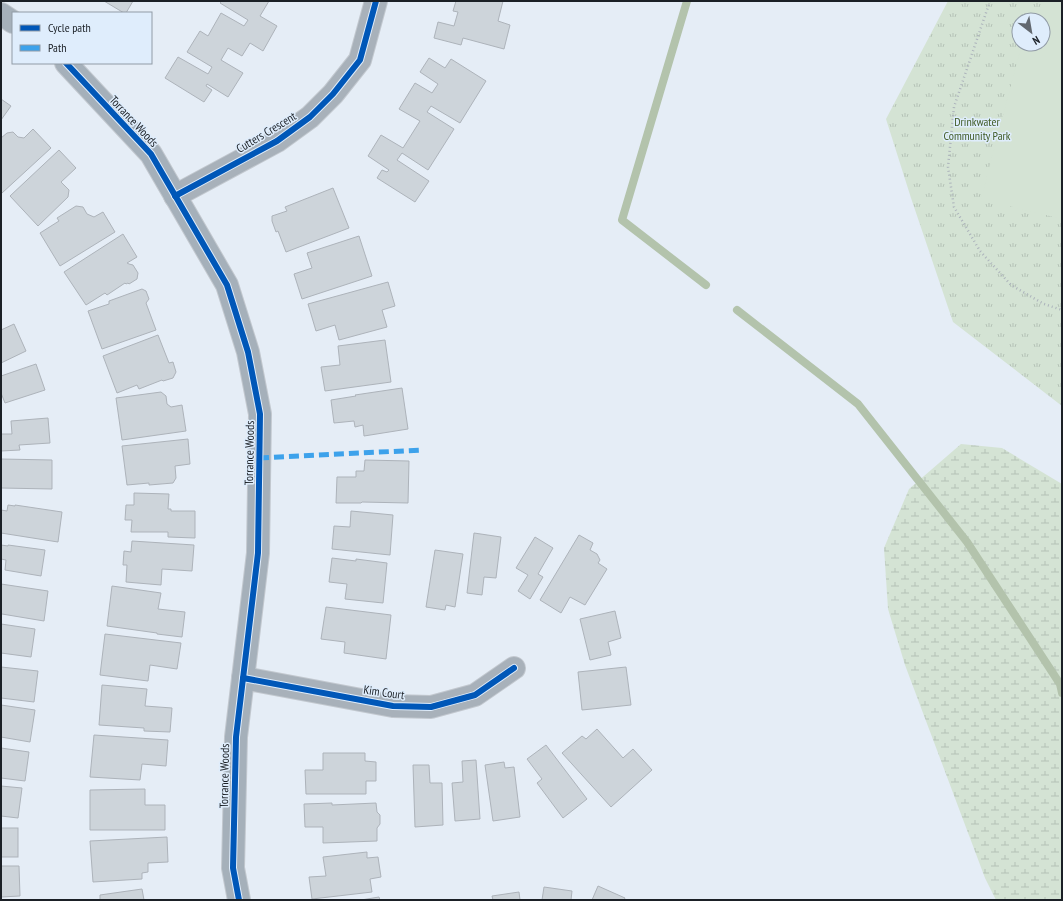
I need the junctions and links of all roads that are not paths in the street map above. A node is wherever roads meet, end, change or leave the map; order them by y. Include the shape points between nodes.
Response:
1 (376, 1) edge
2 (1, 14) edge
3 (12, 21) edge
4 (67, 64) edge
5 (175, 196) junction
6 (514, 668) dead end
7 (243, 678) junction
8 (239, 900) edge

1 - 5 street, Cutters Crescent via 360,60 333,94 310,117 277,141
2 - 3 street
4 - 5 street, Torrance Woods via 151,154
5 - 7 street, Torrance Woods via 227,285 248,352 260,414 258,553
6 - 7 street, Kim Court via 475,695 431,707 393,706
7 - 8 street, Torrance Woods via 236,737 233,860

